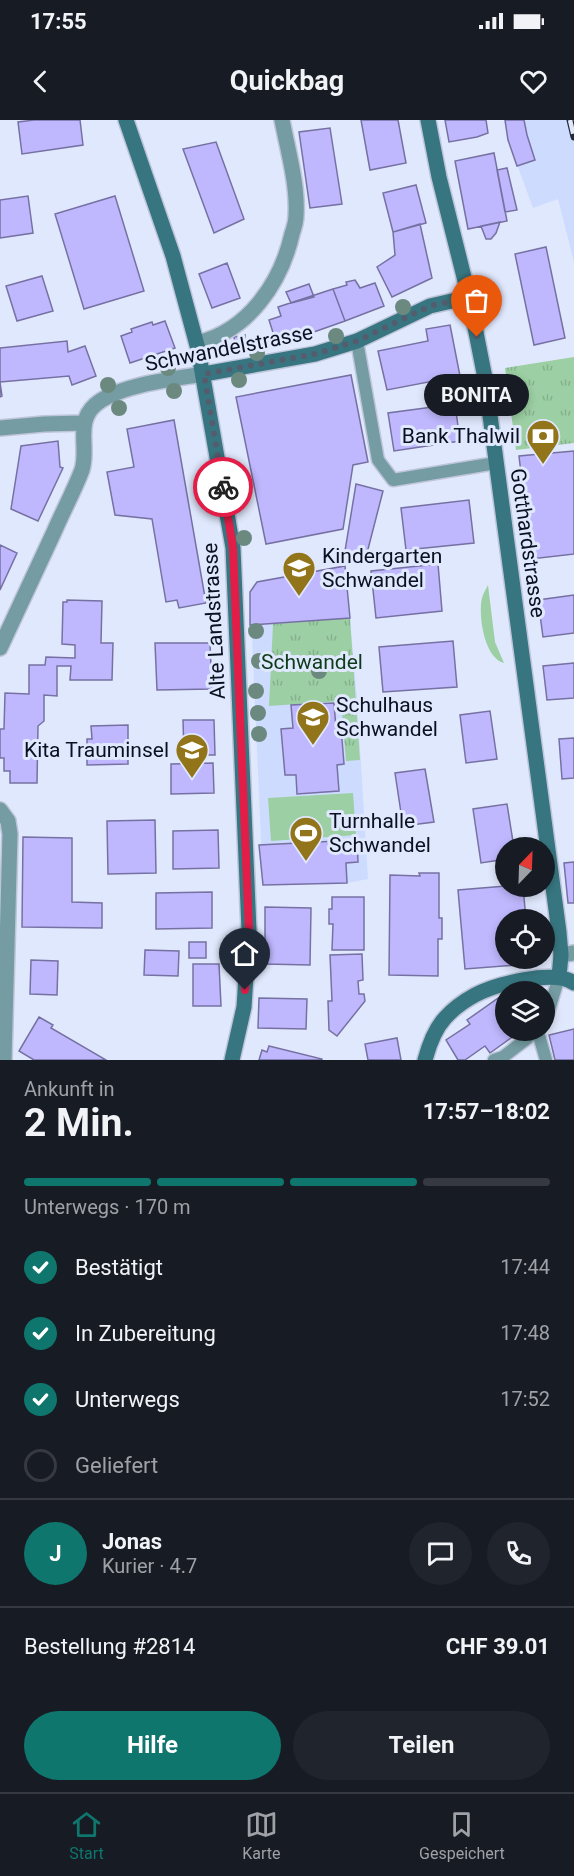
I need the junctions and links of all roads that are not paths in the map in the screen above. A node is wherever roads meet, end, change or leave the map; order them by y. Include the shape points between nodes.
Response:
1 (126, 120) edge
2 (282, 120) edge
3 (428, 120) edge
4 (469, 297) junction
5 (357, 341) junction
6 (197, 343) junction
7 (204, 374) junction
8 (83, 423) junction
9 (0, 428) edge
10 (496, 463) junction
11 (0, 648) edge
12 (0, 810) edge
13 (568, 954) edge
14 (559, 977) junction
15 (574, 983) edge
16 (555, 990) edge
17 (525, 1041) edge
18 (541, 1041) edge
19 (4, 1060) edge
20 (232, 1060) edge
21 (425, 1060) edge
22 (494, 1060) edge
23 (546, 1060) edge

1 - 6 street, Alte Landstrasse via 173,256
2 - 6 street via 297,217 283,264 253,311 228,330
3 - 4 street, Gotthardstrasse
4 - 5 street, Schwandelstrasse via 430,306
4 - 10 street, Gotthardstrasse
5 - 7 street, Schwandelstrasse via 315,354
5 - 10 lane via 378,460 393,480
6 - 7 street, Alte Landstrasse
7 - 8 street, Schwandelstrasse via 156,382 106,398 95,405
7 - 20 street, Alte Landstrasse via 233,548 249,930 244,1007
8 - 9 street
8 - 11 street via 82,467
10 - 13 street, Gotthardstrasse
12 - 19 street via 8,821 10,834
13 - 14 street, Gotthardstrasse
14 - 15 street
14 - 16 lane
14 - 21 street via 488,989 465,1001 436,1029
17 - 22 lane
18 - 23 lane

